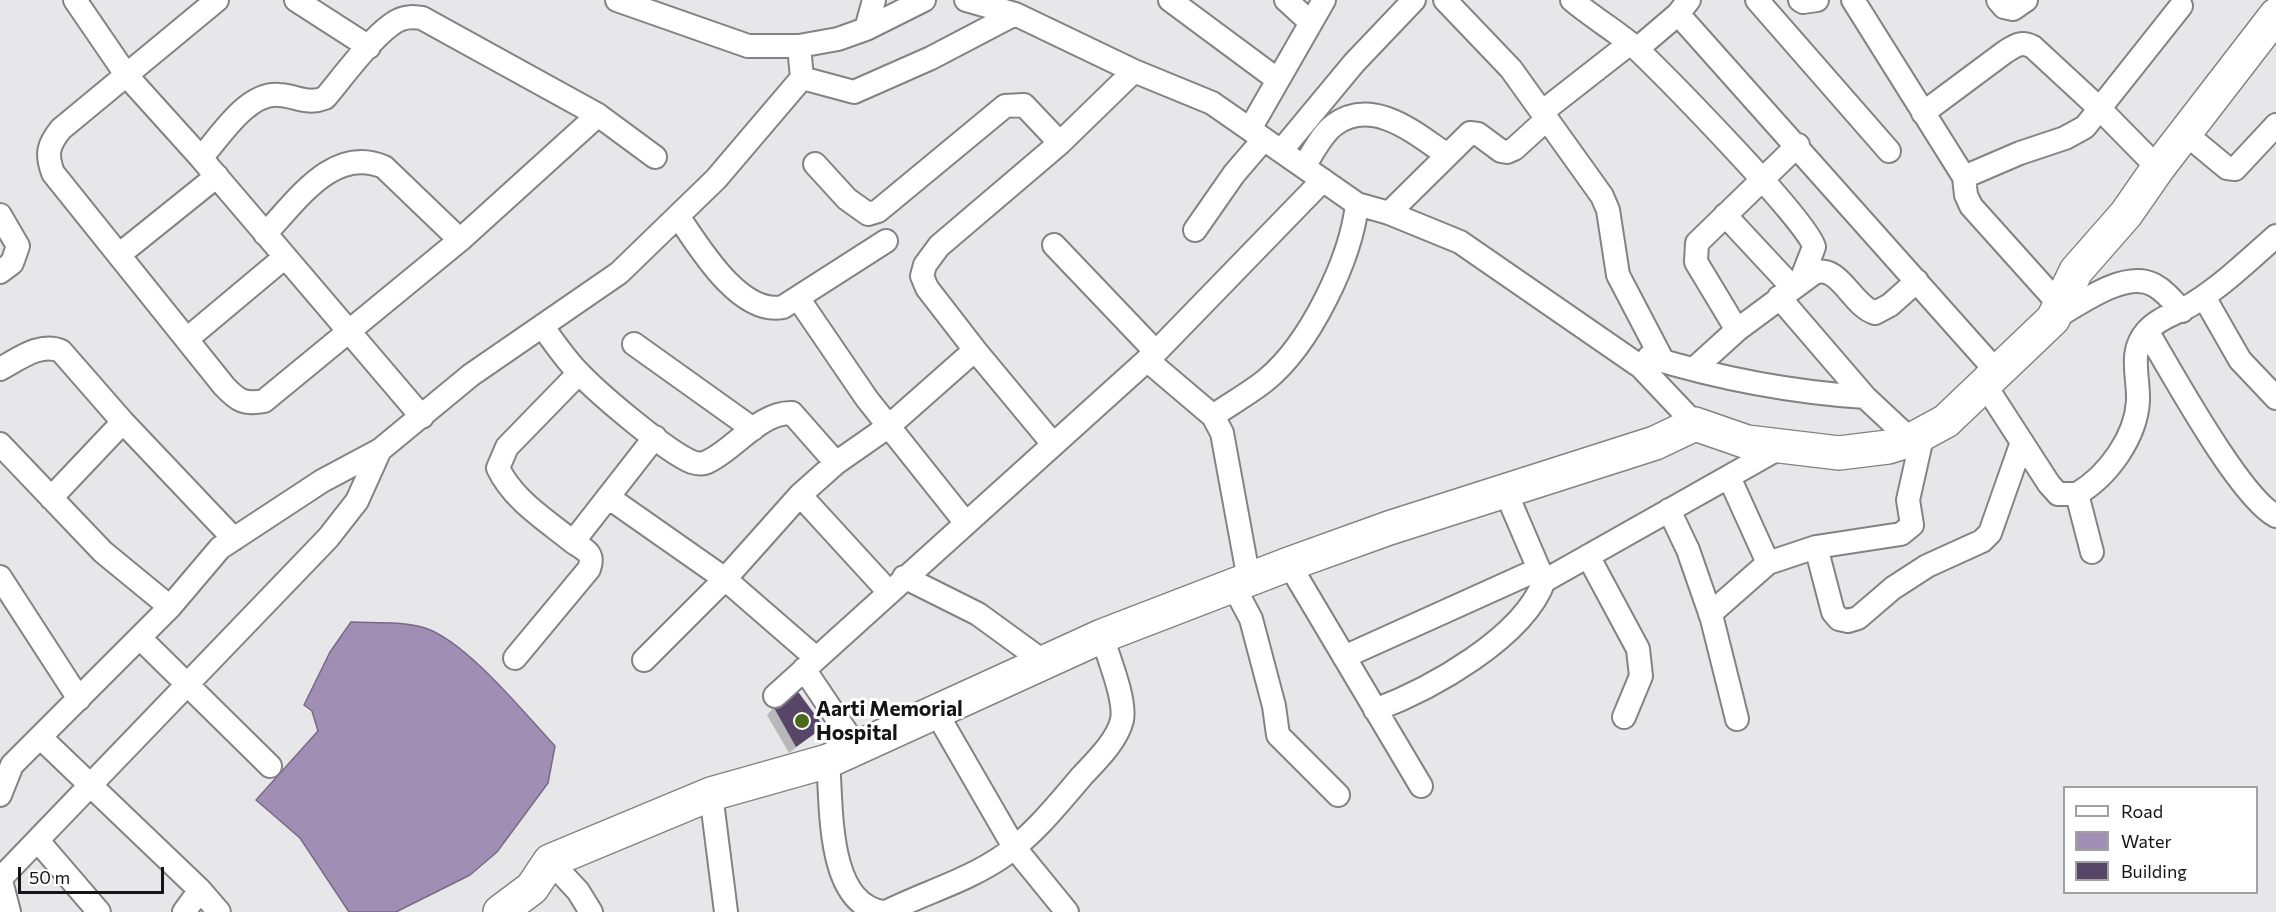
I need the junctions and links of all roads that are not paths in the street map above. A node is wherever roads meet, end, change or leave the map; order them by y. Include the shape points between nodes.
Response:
1 (75, 0) edge
2 (217, 0) edge
3 (296, 0) edge
4 (617, 0) edge
5 (874, 0) edge
6 (924, 0) edge
7 (966, 0) edge
8 (1170, 0) edge
9 (1286, 0) edge
10 (1324, 0) edge
11 (1414, 0) edge
12 (1445, 0) edge
13 (1572, 0) edge
14 (1756, 0) edge
15 (1800, 0) edge
16 (1817, 0) edge
17 (1853, 0) edge
18 (1998, 0) edge
19 (2026, 0) edge
20 (2181, 6) dead end
21 (1683, 7) edge
22 (1015, 14) junction
23 (2276, 15) edge
24 (1310, 22) junction
25 (866, 29) junction
26 (799, 46) junction
27 (369, 47) junction
28 (1633, 47) junction
29 (1134, 71) junction
30 (127, 76) junction
31 (802, 78) junction
32 (1278, 80) junction
33 (2100, 110) junction
34 (1923, 113) junction
35 (1544, 115) junction
36 (598, 116) junction
37 (2276, 126) edge
38 (2186, 135) junction
39 (1265, 140) junction
40 (1060, 142) junction
41 (1798, 145) junction
42 (1889, 151) dead end
43 (1447, 155) junction
44 (656, 157) dead end
45 (201, 158) junction
46 (815, 164) dead end
47 (1304, 166) junction
48 (2158, 168) junction
49 (216, 176) junction
50 (1964, 177) junction
51 (1762, 179) junction
52 (1323, 180) junction
53 (1357, 204) junction
54 (1389, 213) junction
55 (0, 215) edge
56 (1725, 215) junction
57 (678, 216) junction
58 (1195, 230) dead end
59 (266, 234) junction
60 (2276, 237) edge
61 (460, 240) junction
62 (886, 242) dead end
63 (1054, 245) dead end
64 (120, 254) junction
65 (285, 257) junction
66 (0, 272) edge
67 (1917, 281) junction
68 (1791, 288) junction
69 (2204, 297) junction
70 (798, 298) junction
71 (2182, 310) junction
72 (2056, 311) junction
73 (542, 326) junction
74 (349, 329) junction
75 (1737, 330) junction
76 (2147, 331) junction
77 (186, 339) junction
78 (634, 344) dead end
79 (1607, 344) junction
80 (975, 350) junction
81 (1151, 356) junction
82 (1663, 361) junction
83 (0, 369) edge
84 (1694, 369) junction
85 (579, 373) junction
86 (1991, 379) junction
87 (1864, 397) junction
88 (2276, 398) edge
89 (1213, 416) junction
90 (422, 417) junction
91 (123, 422) junction
92 (1695, 424) junction
93 (889, 426) junction
94 (753, 429) junction
95 (1917, 436) junction
96 (655, 437) junction
97 (2022, 442) junction
98 (0, 444) edge
99 (1053, 444) junction
100 (1783, 446) junction
101 (380, 450) junction
102 (836, 464) junction
103 (1729, 477) junction
104 (1505, 490) junction
105 (2077, 494) junction
106 (800, 495) junction
107 (608, 497) junction
108 (51, 498) junction
109 (1669, 510) junction
110 (2276, 516) edge
111 (965, 522) junction
112 (234, 539) junction
113 (573, 542) junction
114 (1816, 547) junction
115 (2092, 552) dead end
116 (1588, 556) junction
117 (1768, 563) junction
118 (1289, 564) junction
119 (1542, 575) junction
120 (0, 577) edge
121 (725, 579) junction
122 (1241, 582) junction
123 (896, 584) junction
124 (170, 607) junction
125 (1710, 614) junction
126 (1102, 636) junction
127 (140, 638) junction
128 (1344, 657) junction
129 (515, 658) dead end
130 (644, 660) dead end
131 (1044, 662) junction
132 (810, 663) junction
133 (187, 687) junction
134 (775, 696) dead end
135 (79, 699) junction
136 (1376, 710) junction
137 (936, 712) junction
138 (1624, 717) dead end
139 (1737, 719) dead end
140 (40, 736) junction
141 (842, 754) junction
142 (6, 757) edge
143 (270, 766) dead end
144 (90, 783) junction
145 (1421, 786) dead end
146 (0, 794) edge
147 (711, 794) junction
148 (1338, 795) dead end
149 (38, 841) junction
150 (1014, 847) junction
151 (550, 861) junction
152 (0, 878) edge
153 (201, 890) junction
154 (9, 912) edge
155 (99, 912) edge
156 (184, 912) edge
157 (219, 912) edge
158 (500, 912) edge
159 (591, 912) edge
160 (726, 912) edge
161 (885, 912) edge
162 (1067, 912) edge

1 - 30 street
2 - 30 street
3 - 27 street
4 - 26 street via 748,46
5 - 25 street
6 - 25 street
7 - 22 street
8 - 32 street
9 - 24 street
10 - 24 street
11 - 39 street via 1354,63
12 - 35 street via 1511,69
13 - 28 street
14 - 42 street
15 - 16 street
17 - 34 street
18 - 19 street via 2013,9
20 - 33 street
21 - 28 street
21 - 41 street
22 - 29 street
22 - 31 street via 854,92
23 - 38 street
24 - 32 street
25 - 26 street
26 - 31 street
27 - 36 street via 399,20 410,16 422,18
27 - 45 street via 325,98 313,102 278,94 254,101
28 - 35 street
28 - 51 street
29 - 39 street via 1212,103
29 - 40 street
30 - 45 street
30 - 64 street via 61,129 46,156 52,173
31 - 57 street via 716,179
32 - 39 street
33 - 34 street via 2033,47 2018,44
33 - 48 street
33 - 50 street via 2085,127 2065,138
34 - 50 street
35 - 43 street via 1507,152 1470,133
35 - 82 street via 1602,196 1608,210 1618,275
36 - 44 street
36 - 61 street
37 - 38 street via 2235,169 2227,168
38 - 48 street
39 - 47 street
39 - 58 street via 1234,174
40 - 46 street via 1024,105 1005,106 878,211 868,214 847,199
40 - 80 street via 939,246 925,265 922,276 927,288
41 - 51 street
41 - 67 street
43 - 47 street via 1389,117 1357,117 1333,126
43 - 54 street
45 - 49 street
47 - 52 street
48 - 72 street via 2126,214 2076,271
49 - 59 street
49 - 64 street
50 - 72 street via 1971,206
51 - 56 street
51 - 68 street via 1813,240 1811,257
52 - 53 street
52 - 81 street
53 - 54 street
53 - 89 street via 1348,246 1315,319 1280,367
54 - 79 street via 1460,242
55 - 66 street via 18,246 12,263
56 - 68 street
56 - 75 street via 1697,243 1696,262
57 - 70 street via 720,274 753,303 772,309
57 - 73 street via 619,273
59 - 61 street via 324,173 338,165 370,160 384,167
59 - 65 street
60 - 69 street
61 - 74 street
62 - 70 street
63 - 81 street
64 - 77 street
65 - 74 street
65 - 77 street
67 - 68 street via 1875,313 1866,310 1831,272 1822,270
67 - 86 street
68 - 75 street
68 - 87 street
69 - 71 street
69 - 88 street via 2240,360
70 - 93 street
71 - 72 street via 2152,284 2139,281 2108,288
71 - 76 street
72 - 86 street
73 - 85 street
73 - 90 street via 471,375
74 - 77 street via 264,400 249,404 231,393
74 - 90 street
75 - 84 street
76 - 105 street via 2135,355 2138,402 2128,436 2105,469
76 - 110 street via 2226,459 2258,502
78 - 94 street
79 - 82 street
79 - 92 street via 1641,367
80 - 93 street
80 - 99 street
81 - 89 street
81 - 99 street
82 - 84 street
83 - 91 street via 39,349 51,347 61,351
84 - 87 street via 1780,390
85 - 96 street
85 - 113 street via 507,447 498,468 523,502
86 - 95 street via 1946,421
86 - 97 street
87 - 95 street
89 - 122 street via 1226,449
90 - 101 street
91 - 108 street
91 - 112 street
92 - 100 street via 1747,442
92 - 104 street via 1655,443
93 - 102 street
93 - 111 street
94 - 96 street via 703,464 686,459
94 - 102 street via 775,416 792,413
95 - 100 street via 1888,447 1839,453
95 - 114 street via 1908,500 1912,525 1908,531
96 - 107 street
97 - 105 street via 2058,494
97 - 114 street via 1990,533 1982,541 1893,588 1858,618 1839,619 1833,612
98 - 108 street
99 - 111 street
100 - 103 street
101 - 112 street via 322,481
101 - 133 street via 346,517
102 - 106 street
103 - 109 street
103 - 117 street
104 - 118 street
104 - 119 street
105 - 115 street
106 - 121 street
106 - 123 street
107 - 113 street
107 - 121 street
108 - 124 street via 103,552
109 - 116 street
109 - 125 street via 1688,550
111 - 123 street
112 - 124 street via 220,549
113 - 129 street via 590,553 589,569
114 - 117 street
116 - 119 street
116 - 138 street via 1638,649 1641,676
117 - 125 street
118 - 122 street
118 - 128 street
119 - 128 street
119 - 136 street via 1538,599 1482,651 1426,689
120 - 135 street
121 - 130 street
121 - 132 street
122 - 126 street
122 - 148 street via 1278,735
123 - 131 street via 978,614
123 - 132 street
124 - 127 street
125 - 139 street
126 - 131 street
126 - 150 street via 1121,701 1122,720 1097,760 1047,818
127 - 133 street
127 - 135 street
128 - 136 street
131 - 137 street
132 - 134 street
132 - 141 street
133 - 143 street
133 - 144 street
135 - 140 street
136 - 145 street
137 - 141 street
137 - 150 street
140 - 142 street
140 - 144 street
141 - 147 street
141 - 161 street via 838,867 854,897 870,910
142 - 146 street
144 - 149 street
144 - 153 street
147 - 151 street
147 - 160 street
149 - 152 street
149 - 155 street
150 - 161 street via 965,878
150 - 162 street
151 - 158 street via 532,888
151 - 159 street via 578,891
152 - 154 street
153 - 156 street
153 - 157 street

